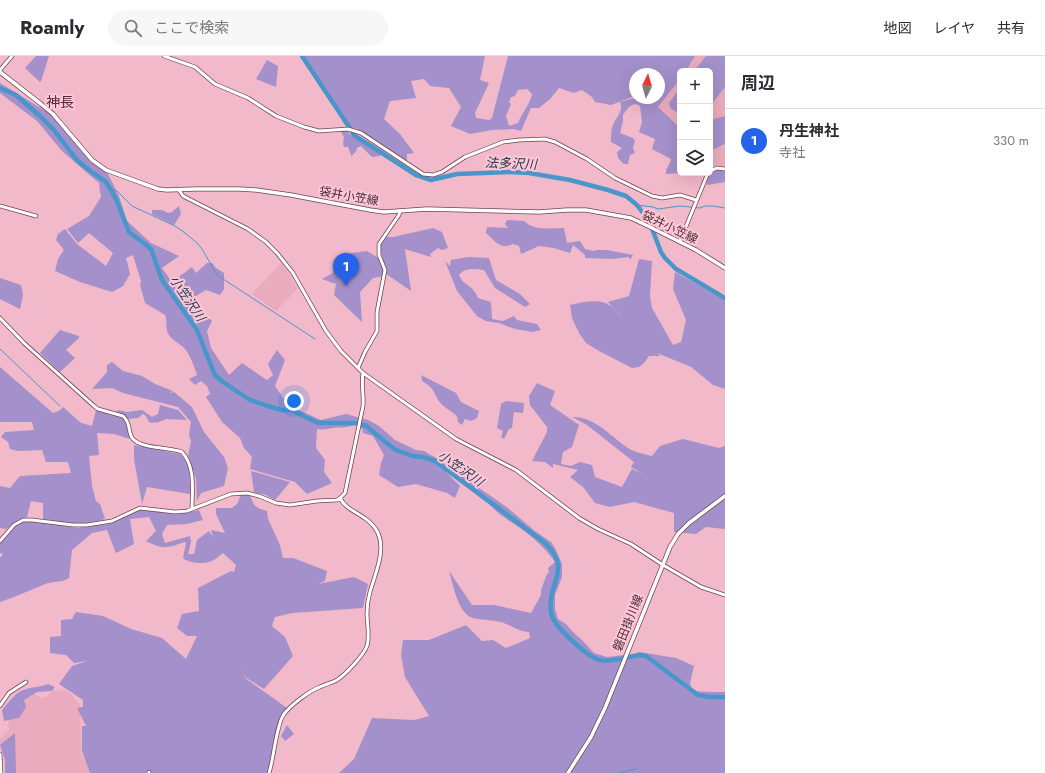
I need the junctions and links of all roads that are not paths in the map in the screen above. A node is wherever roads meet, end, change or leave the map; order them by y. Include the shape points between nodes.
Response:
1 (12, 56) edge
2 (164, 56) edge
3 (0, 71) edge
4 (725, 169) edge
5 (713, 170) edge
6 (707, 176) edge
7 (179, 190) junction
8 (696, 200) junction
9 (0, 206) edge
10 (400, 211) junction
11 (36, 216) dead end
12 (680, 241) junction
13 (725, 268) edge
14 (0, 318) edge
15 (358, 368) junction
16 (364, 374) junction
17 (725, 496) edge
18 (340, 498) junction
19 (192, 509) junction
20 (0, 541) edge
21 (663, 564) junction
22 (725, 594) edge
23 (26, 682) dead end
24 (0, 706) edge
25 (0, 754) edge
26 (1, 773) edge
27 (270, 773) edge
28 (568, 773) edge

1 - 3 street
2 - 8 street via 196,67 214,84 248,98 276,116 304,127 319,131 355,130 419,172 433,175 442,172 465,157 494,145 518,140 545,139 584,157 615,178 652,196 662,198 680,195
3 - 7 main road, 袋井小笠線 via 53,114 92,160 106,170 158,189
4 - 5 street
6 - 8 street
7 - 10 main road, 袋井小笠線 via 256,190 370,210
7 - 15 street via 183,196 248,229 266,242 293,274 326,331
8 - 12 street
9 - 11 street
10 - 12 main road, 袋井小笠線 via 586,210 623,216
10 - 15 street via 379,244 379,255 385,270 377,312 377,330
12 - 13 main road, 袋井小笠線
14 - 19 street via 94,406 123,416 130,426 132,438 146,445 182,452 192,474
15 - 16 street
16 - 18 street via 361,416 345,493
16 - 21 street via 456,439 516,470 579,518 631,544
17 - 21 main road, 磐田掛川線 via 678,534
18 - 19 street via 290,505 247,493 231,494
18 - 27 street via 344,504 369,520 380,541 380,557 367,606 367,646 361,657 336,681 316,689 289,708 278,731
19 - 20 street via 175,512 140,508 112,521 87,525 23,520 14,525
21 - 22 street via 701,587
21 - 28 main road, 磐田掛川線 via 591,737
23 - 24 street via 9,693
25 - 26 street

